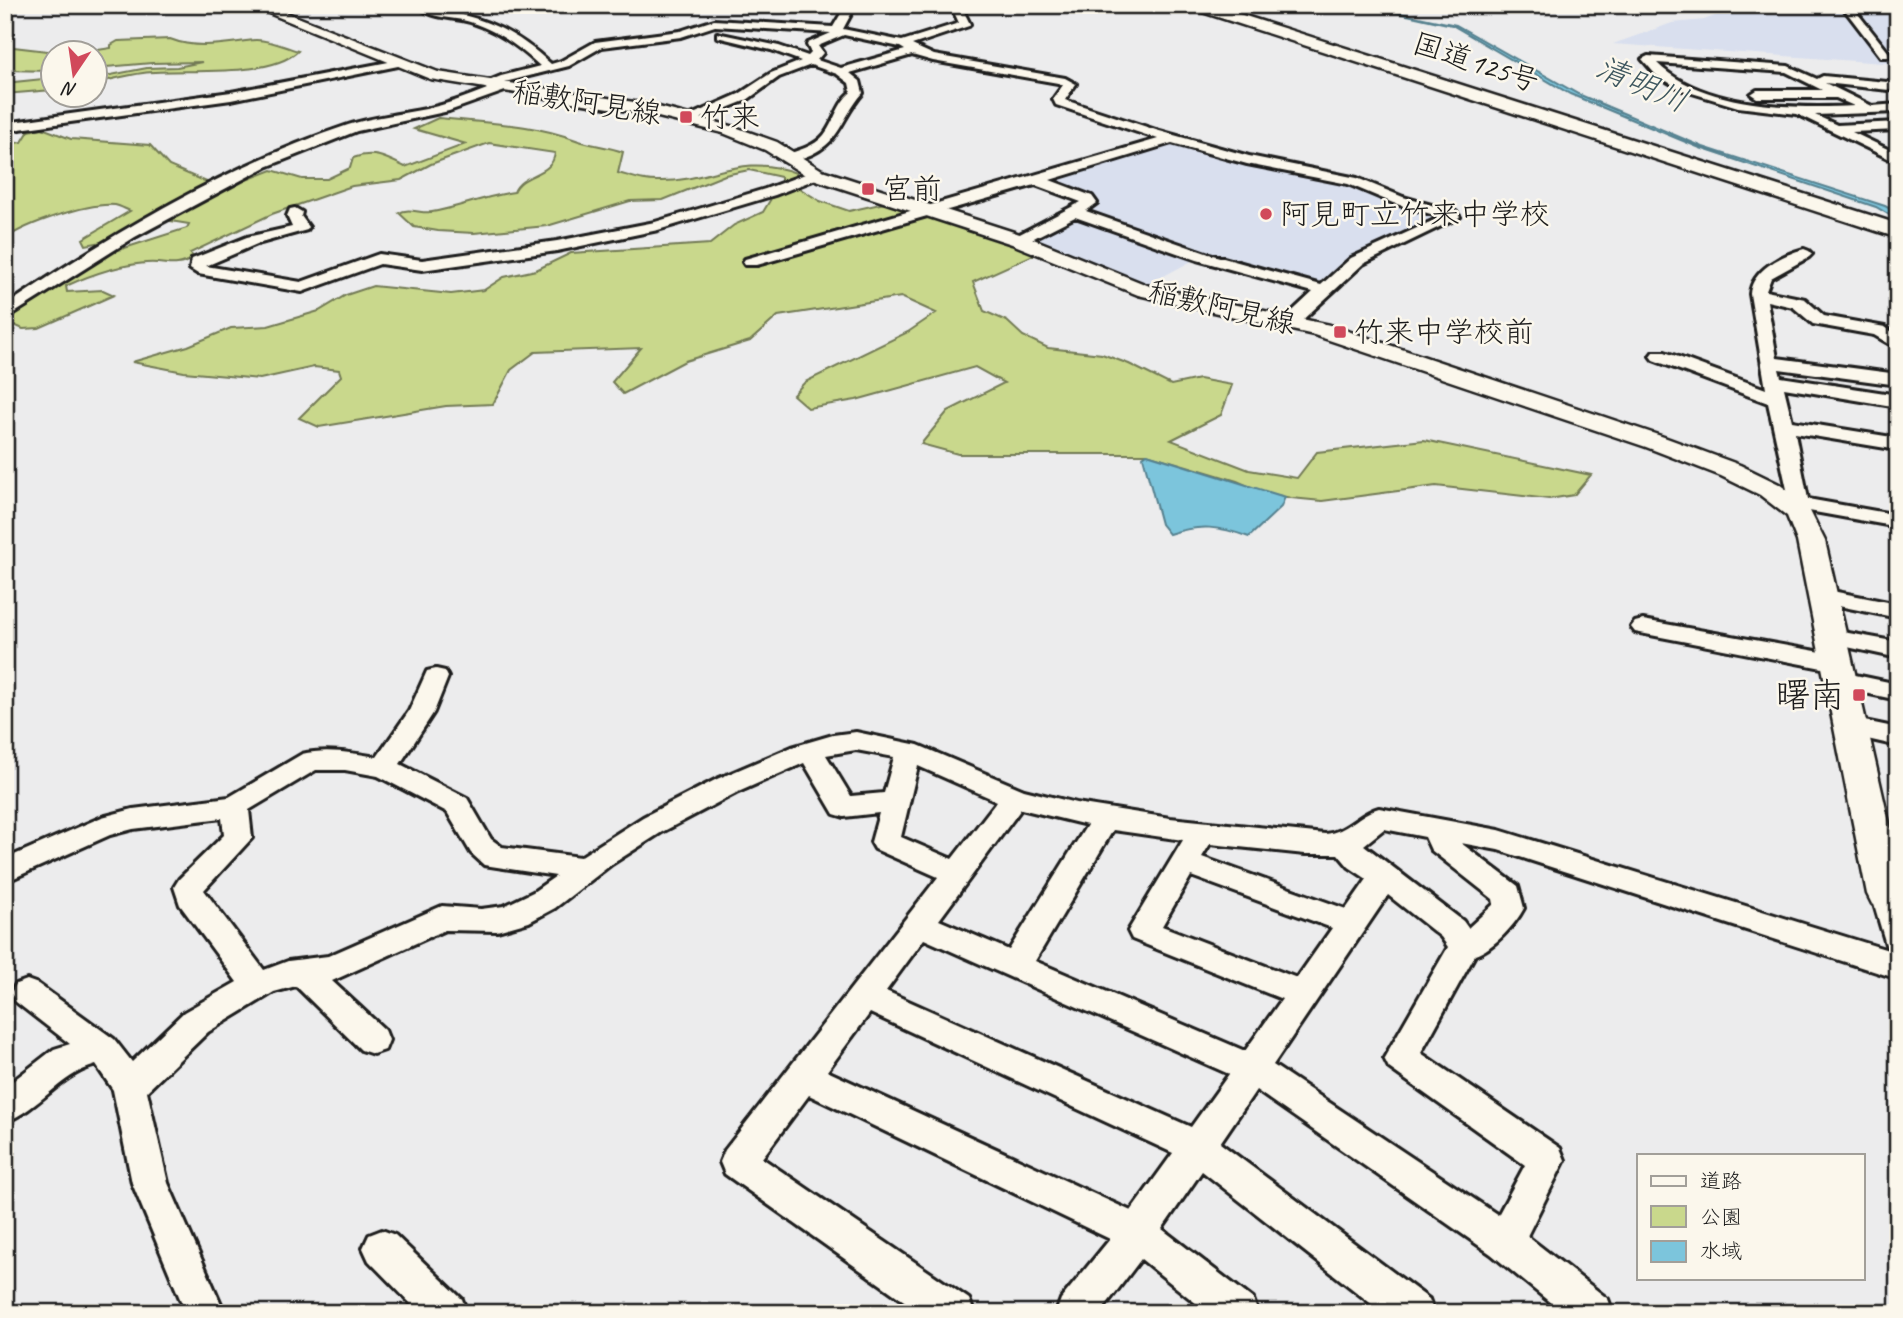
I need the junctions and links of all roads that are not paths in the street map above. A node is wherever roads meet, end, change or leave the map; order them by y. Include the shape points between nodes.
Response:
1 (255, 5) edge
2 (422, 5) edge
3 (851, 5) edge
4 (966, 5) edge
5 (1195, 5) edge
6 (1207, 5) edge
7 (1846, 5) edge
8 (722, 12) dead end
9 (714, 23) junction
10 (839, 33) junction
11 (681, 34) junction
12 (908, 47) junction
13 (1885, 55) dead end
14 (809, 62) junction
15 (400, 63) junction
16 (1854, 68) dead end
17 (550, 69) junction
18 (841, 72) junction
19 (1661, 73) junction
20 (1807, 77) junction
21 (495, 87) junction
22 (1898, 87) edge
23 (1702, 93) junction
24 (1840, 94) junction
25 (1898, 108) edge
26 (1869, 109) junction
27 (1802, 112) junction
28 (688, 119) junction
29 (1898, 126) edge
30 (5, 127) edge
31 (1834, 129) junction
32 (1171, 139) junction
33 (1898, 147) edge
34 (1872, 149) junction
35 (788, 158) junction
36 (1898, 159) edge
37 (816, 174) junction
38 (1036, 180) junction
39 (930, 211) junction
40 (295, 212) dead end
41 (1076, 212) junction
42 (1897, 228) edge
43 (1019, 240) junction
44 (1804, 254) dead end
45 (751, 262) dead end
46 (1322, 290) junction
47 (1758, 294) junction
48 (5, 314) edge
49 (1291, 321) junction
50 (1898, 325) edge
51 (1879, 331) junction
52 (1898, 344) edge
53 (1659, 356) dead end
54 (1769, 362) junction
55 (1898, 380) edge
56 (1774, 381) junction
57 (1779, 400) junction
58 (1898, 401) edge
59 (1785, 426) junction
60 (1898, 444) edge
61 (1788, 502) junction
62 (1898, 521) edge
63 (1822, 596) junction
64 (1898, 611) edge
65 (1643, 627) dead end
66 (1832, 637) junction
67 (1898, 650) edge
68 (1839, 672) junction
69 (436, 677) dead end
70 (1898, 692) edge
71 (1850, 727) junction
72 (1898, 737) edge
73 (810, 751) junction
74 (909, 751) junction
75 (384, 768) junction
76 (1015, 797) junction
77 (896, 801) junction
78 (235, 806) junction
79 (1105, 820) junction
80 (1437, 827) junction
81 (1202, 833) junction
82 (1345, 842) junction
83 (1186, 863) junction
84 (587, 869) junction
85 (5, 871) edge
86 (957, 873) junction
87 (1385, 876) junction
88 (1892, 895) edge
89 (1352, 923) junction
90 (919, 924) junction
91 (1898, 939) edge
92 (1464, 946) junction
93 (1898, 966) edge
94 (1015, 967) junction
95 (302, 971) junction
96 (258, 986) junction
97 (27, 993) dead end
98 (1303, 994) junction
99 (864, 996) junction
100 (373, 1040) dead end
101 (102, 1049) junction
102 (1252, 1069) junction
103 (803, 1076) junction
104 (128, 1086) junction
105 (5, 1107) edge
106 (1198, 1147) junction
107 (1138, 1233) junction
108 (1504, 1241) junction
109 (382, 1248) dead end
110 (206, 1313) edge
111 (448, 1313) edge
112 (955, 1313) edge
113 (1075, 1313) edge
114 (1239, 1313) edge
115 (1415, 1313) edge
116 (1594, 1313) edge

1 - 15 main road, 稲敷阿見線
2 - 17 street via 511,35
3 - 10 street
4 - 12 street via 959,12 965,24
5 - 42 highway, 国道125号
6 - 42 highway, 国道125号
7 - 13 street
8 - 9 street
9 - 10 street
9 - 11 street
10 - 12 street
10 - 14 street via 811,44 817,53
11 - 14 street via 728,36
11 - 17 street via 599,44 570,63
12 - 18 street
12 - 32 street via 933,58 1061,80 1070,84 1060,102
14 - 18 street
14 - 28 street via 775,75 725,106
15 - 21 main road, 稲敷阿見線 via 435,76
15 - 30 street via 231,96
16 - 20 street
17 - 21 street via 505,78
18 - 35 street via 854,81 857,93 843,103 827,139
19 - 20 street
19 - 20 street via 1648,58 1773,66
19 - 23 street
20 - 22 street
20 - 24 street
21 - 28 main road, 稲敷阿見線
21 - 48 street via 434,111 364,125 289,154 156,218
23 - 24 street
23 - 27 street via 1745,106
24 - 26 street
25 - 26 street
26 - 27 street
27 - 31 street
28 - 35 main road, 稲敷阿見線 via 744,134
29 - 31 street
31 - 34 street
32 - 38 street
32 - 46 street via 1352,181 1452,217 1357,261
33 - 34 street
34 - 36 street
35 - 37 main road, 稲敷阿見線
37 - 39 main road, 稲敷阿見線
37 - 40 street via 658,226 434,264 379,259 302,287 198,269 198,262 252,240 297,230 302,227
38 - 39 street
38 - 41 street via 1091,201
39 - 43 main road, 稲敷阿見線
39 - 45 street
41 - 43 street
41 - 46 street via 1203,257
43 - 49 main road, 稲敷阿見線 via 1161,296
44 - 47 street via 1765,275
46 - 49 street
47 - 51 street via 1798,303 1819,320
47 - 54 street
49 - 61 main road, 稲敷阿見線 via 1676,450
50 - 51 street
51 - 52 street
53 - 57 street
54 - 55 street
54 - 56 street
56 - 57 street
56 - 58 street
57 - 59 street
59 - 60 street
59 - 61 street via 1799,497
61 - 62 street
61 - 63 main road, 稲敷阿見線 via 1806,526
63 - 64 street
63 - 66 main road, 稲敷阿見線
65 - 68 street
66 - 67 street
66 - 68 main road, 稲敷阿見線
68 - 70 street
68 - 71 main road, 稲敷阿見線
69 - 75 street via 421,712
71 - 72 street
71 - 88 main road, 稲敷阿見線
73 - 74 street via 854,741
73 - 77 street via 844,807
73 - 84 street via 668,815
74 - 76 street
74 - 77 street
75 - 78 street via 311,761
75 - 84 street via 457,805 481,845 494,857
76 - 79 street
76 - 86 street
77 - 86 street via 885,842
78 - 85 street via 102,827
78 - 96 street via 238,838 190,887 191,897
79 - 81 street
79 - 94 street
80 - 82 street via 1379,818
80 - 92 street via 1441,843 1507,894 1509,908 1473,943
80 - 93 street via 1580,864
81 - 82 street via 1313,844
81 - 83 street
82 - 87 street via 1359,859
83 - 89 street
83 - 98 street via 1143,931
84 - 95 street via 547,899 506,918 484,922 442,918 332,968
86 - 90 street
87 - 89 street
87 - 92 street via 1452,929
88 - 91 street
89 - 98 street
90 - 94 street
90 - 99 street
92 - 108 street via 1401,1058 1547,1160
94 - 102 street
95 - 96 street
95 - 100 street
96 - 104 street via 196,1022
97 - 101 street
98 - 102 street
99 - 103 street
99 - 106 street
101 - 104 street
101 - 105 street via 66,1059
102 - 106 street
102 - 108 street
103 - 107 street
103 - 112 street via 738,1161
104 - 110 street via 150,1183
106 - 107 street
106 - 115 street
107 - 113 street
107 - 114 street
108 - 116 street
109 - 111 street

